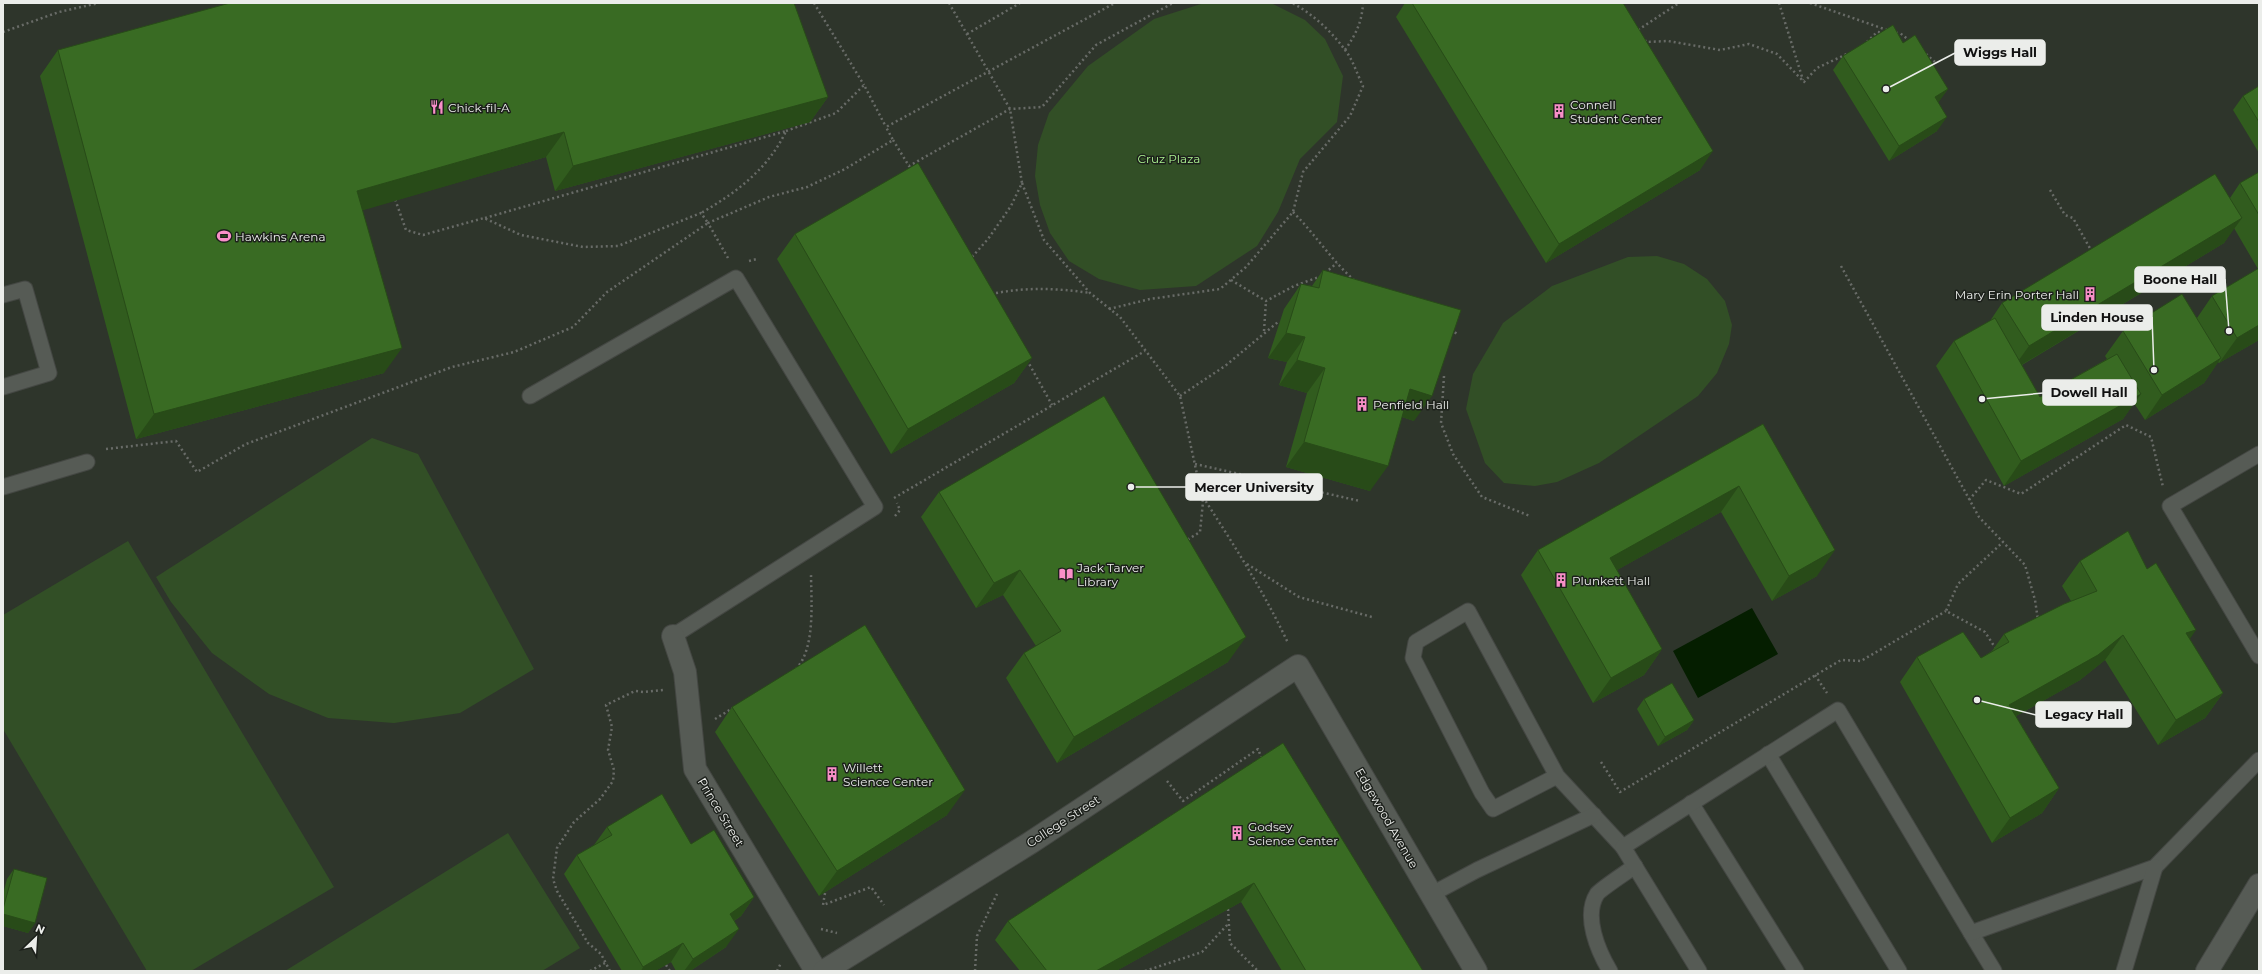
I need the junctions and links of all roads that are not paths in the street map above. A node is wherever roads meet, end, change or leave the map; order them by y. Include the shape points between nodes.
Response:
1 (3, 295) edge
2 (3, 387) edge
3 (530, 396) dead end
4 (2259, 454) edge
5 (88, 462) dead end
6 (3, 487) edge
7 (672, 636) joint
8 (2259, 656) edge
9 (1298, 666) joint
10 (1768, 754) junction
11 (2259, 760) edge
12 (1557, 776) junction
13 (1691, 803) junction
14 (1594, 815) junction
15 (1623, 847) junction
16 (1635, 866) junction
17 (2155, 867) junction
18 (2259, 885) edge
19 (1432, 894) junction
20 (1972, 933) junction
21 (816, 971) edge
22 (824, 971) edge
23 (1476, 971) edge
24 (1610, 971) edge
25 (1699, 971) edge
26 (1796, 971) edge
27 (1899, 971) edge
28 (1994, 971) edge
29 (2124, 971) edge
30 (2207, 971) edge

1 - 2 lane via 25,289 49,373
3 - 7 lane via 736,278 875,507
4 - 8 lane via 2170,506
5 - 6 lane
7 - 21 street, Prince Street via 685,672 695,769
9 - 19 street, Edgewood Avenue
9 - 22 street, College Street via 1030,843
10 - 13 lane
10 - 20 lane via 1838,710
10 - 27 lane
11 - 17 lane
12 - 12 lane via 1493,809 1482,793 1413,658 1416,642 1468,611
12 - 14 lane
13 - 15 lane
13 - 26 lane
14 - 15 lane
14 - 19 lane
15 - 16 lane
16 - 24 lane via 1598,894 1590,918 1603,960
16 - 25 lane
17 - 20 lane
17 - 29 lane
18 - 30 street
19 - 23 street, Edgewood Avenue
20 - 28 lane

